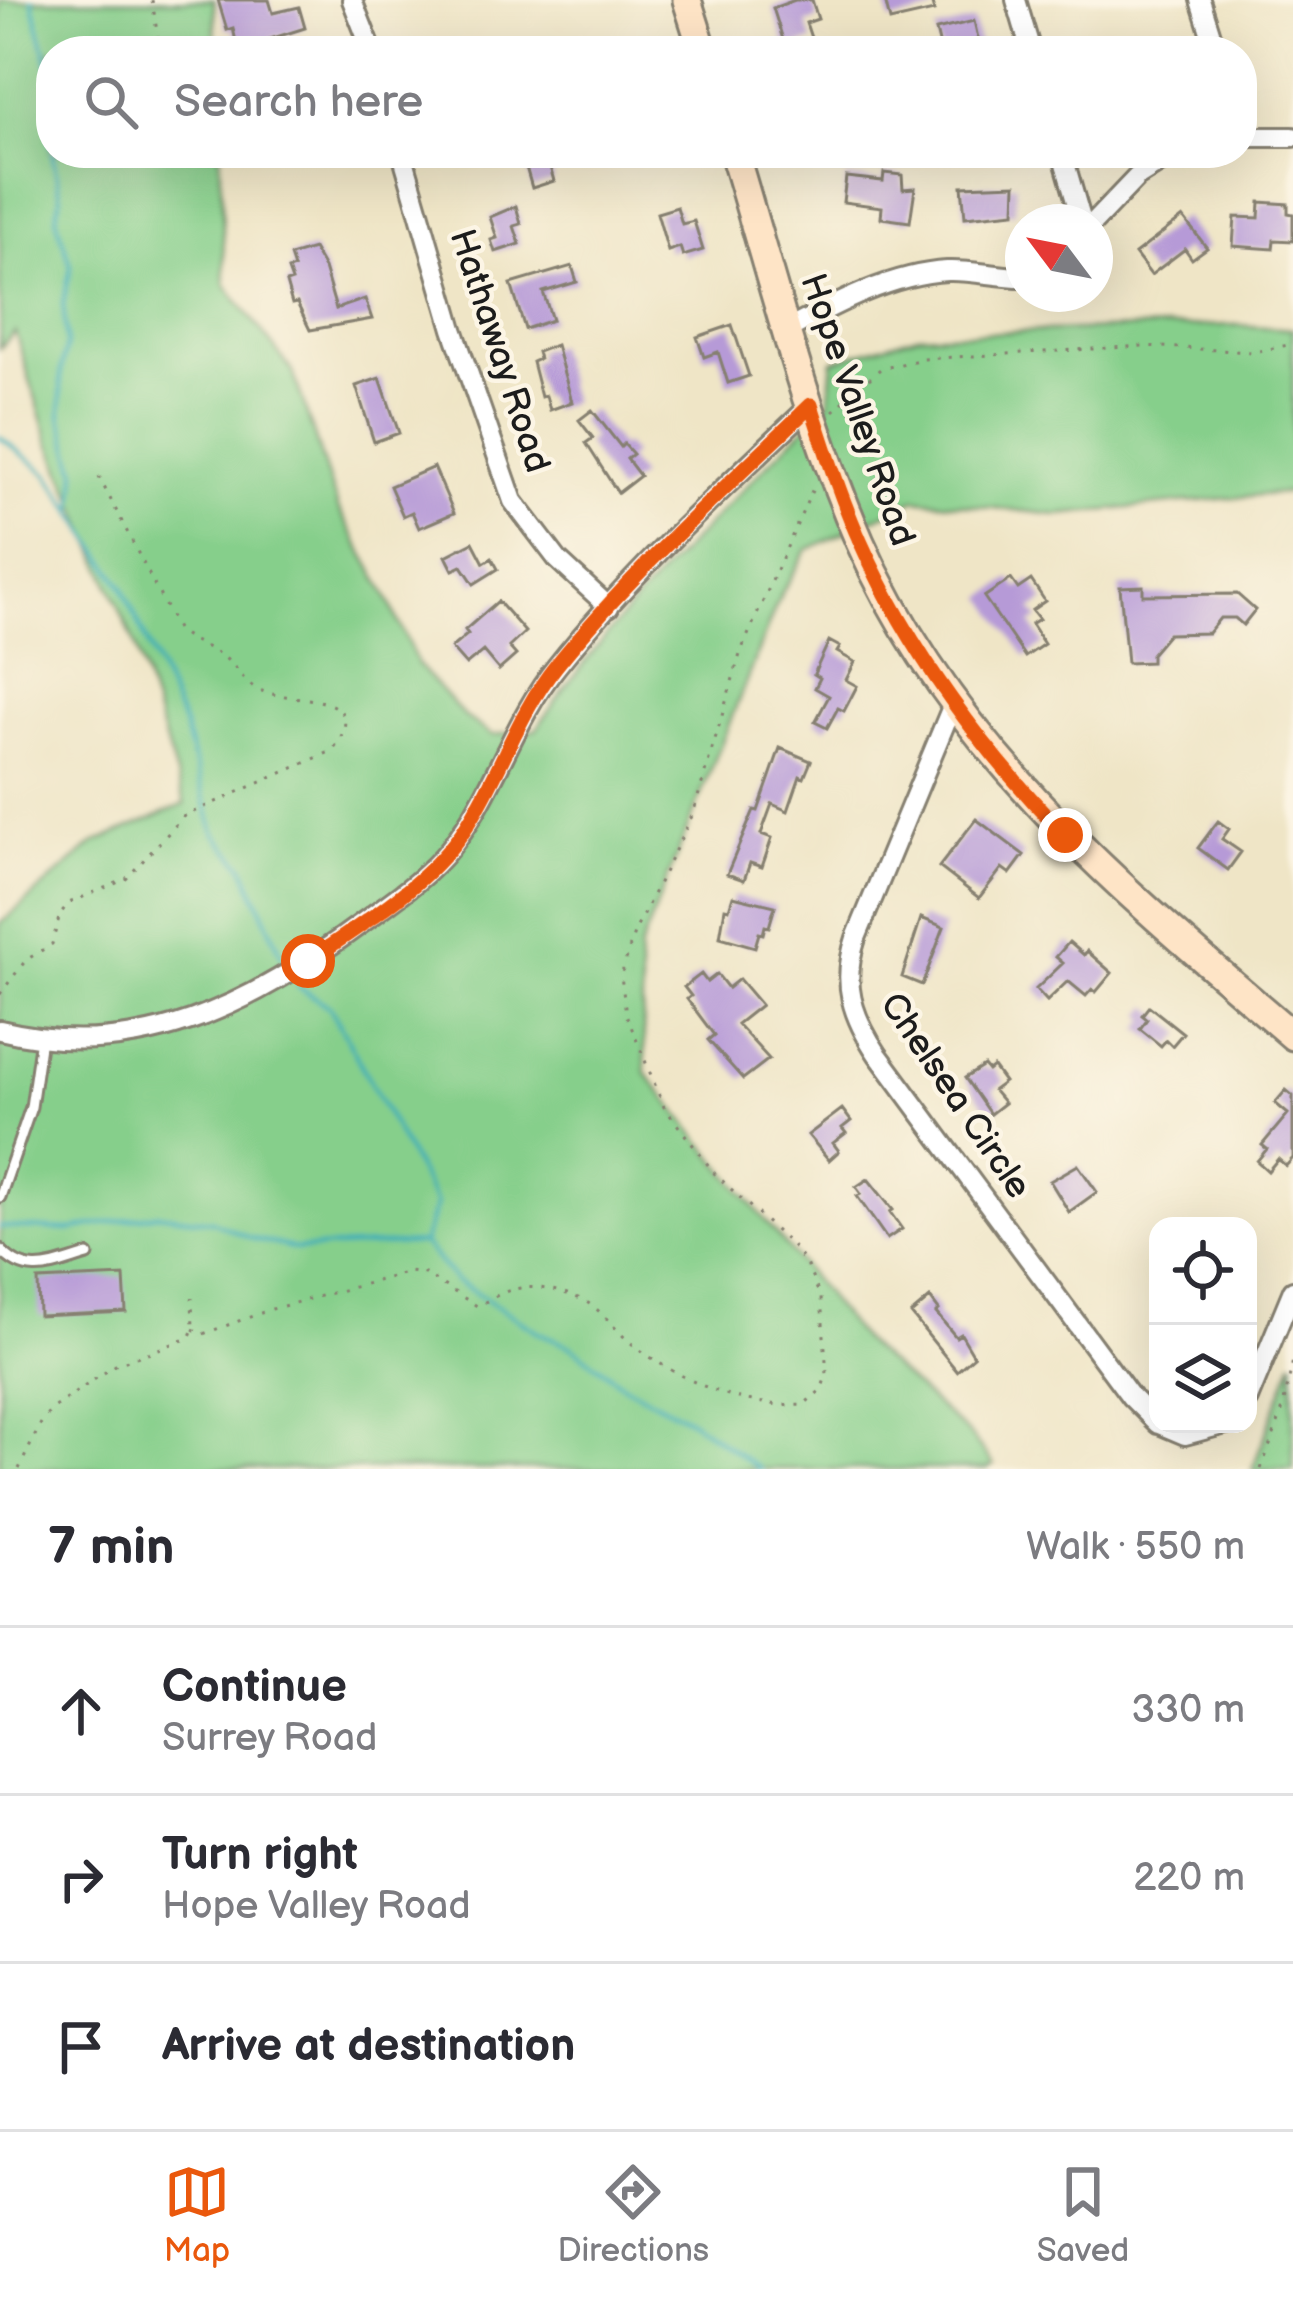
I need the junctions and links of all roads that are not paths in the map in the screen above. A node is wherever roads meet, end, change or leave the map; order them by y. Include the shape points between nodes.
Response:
1 (352, 0) edge
2 (688, 0) edge
3 (1016, 0) edge
4 (1200, 0) edge
5 (366, 36) edge
6 (699, 36) edge
7 (1027, 36) edge
8 (1211, 36) edge
9 (1257, 137) edge
10 (1293, 137) edge
11 (406, 168) edge
12 (738, 168) edge
13 (1066, 168) edge
14 (1151, 168) edge
15 (1077, 204) edge
16 (1111, 204) edge
17 (1005, 276) edge
18 (787, 330) junction
19 (820, 410) junction
20 (609, 607) junction
21 (954, 702) junction
22 (0, 1030) edge
23 (1293, 1036) edge
24 (41, 1038) junction
25 (0, 1197) edge
26 (0, 1249) edge
27 (88, 1255) dead end
28 (1293, 1290) edge
29 (1257, 1377) edge
30 (1149, 1415) edge

1 - 5 street
2 - 6 main road
3 - 7 street
4 - 8 street
9 - 10 street
11 - 20 street, Hathaway Road via 508,490 558,560
12 - 18 main road, Hope Valley Road
13 - 15 street
14 - 16 street
17 - 18 street via 920,274
18 - 19 main road, Hope Valley Road
19 - 20 street
19 - 21 main road, Hope Valley Road via 862,545
20 - 24 street via 541,687 463,831 406,890 232,1006 138,1035
21 - 23 main road, Hope Valley Road via 1065,835
21 - 30 street, Chelsea Circle via 856,938 847,972 852,1006 878,1055
22 - 24 street
24 - 25 lane via 32,1107
26 - 27 lane via 26,1269
28 - 29 street

